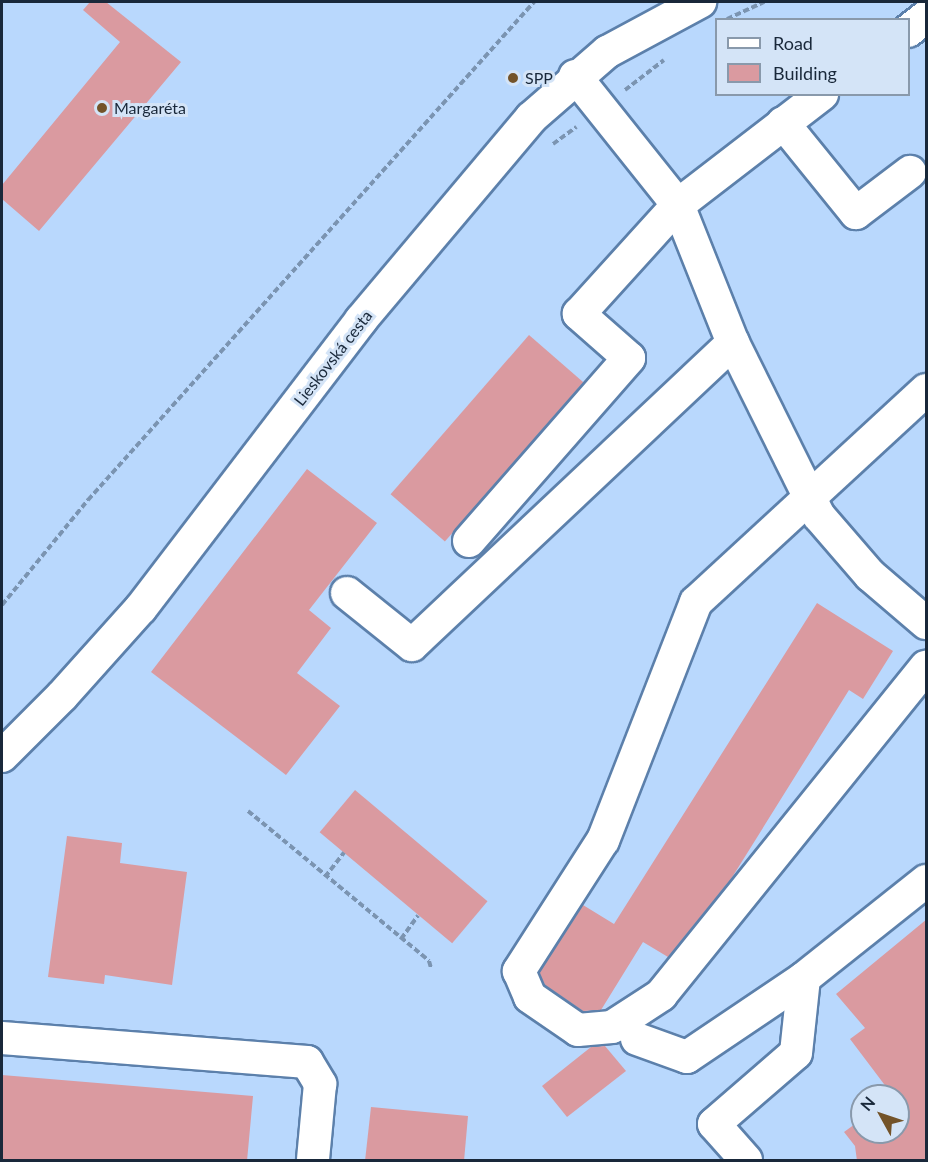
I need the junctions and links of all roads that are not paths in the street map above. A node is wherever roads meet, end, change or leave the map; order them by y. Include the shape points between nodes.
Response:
1 (700, 2) edge
2 (927, 17) edge
3 (910, 30) edge
4 (575, 76) junction
5 (819, 96) edge
6 (783, 123) junction
7 (910, 172) dead end
8 (678, 205) junction
9 (733, 343) junction
10 (927, 390) edge
11 (809, 496) junction
12 (469, 541) dead end
13 (347, 593) dead end
14 (927, 623) edge
15 (927, 667) edge
16 (2, 756) edge
17 (927, 881) edge
18 (804, 978) junction
19 (2, 1038) edge
20 (637, 1039) dead end
21 (313, 1161) edge
22 (746, 1161) edge

1 - 4 street, Lieskovská cesta via 649,26
2 - 3 street
4 - 8 street
4 - 16 street, Lieskovská cesta via 498,154 361,320 141,608
5 - 6 street
6 - 7 street via 856,213
6 - 8 street
8 - 9 street
8 - 12 street via 579,314 629,358
9 - 11 street
9 - 13 street via 412,645
10 - 11 street
11 - 14 street via 819,516 870,575
11 - 15 street via 696,602 603,840 519,971 530,997 578,1030 612,1027 661,995
17 - 18 street
18 - 20 street via 687,1057
18 - 22 street via 796,1053 714,1124
19 - 21 street via 306,1062 320,1084

